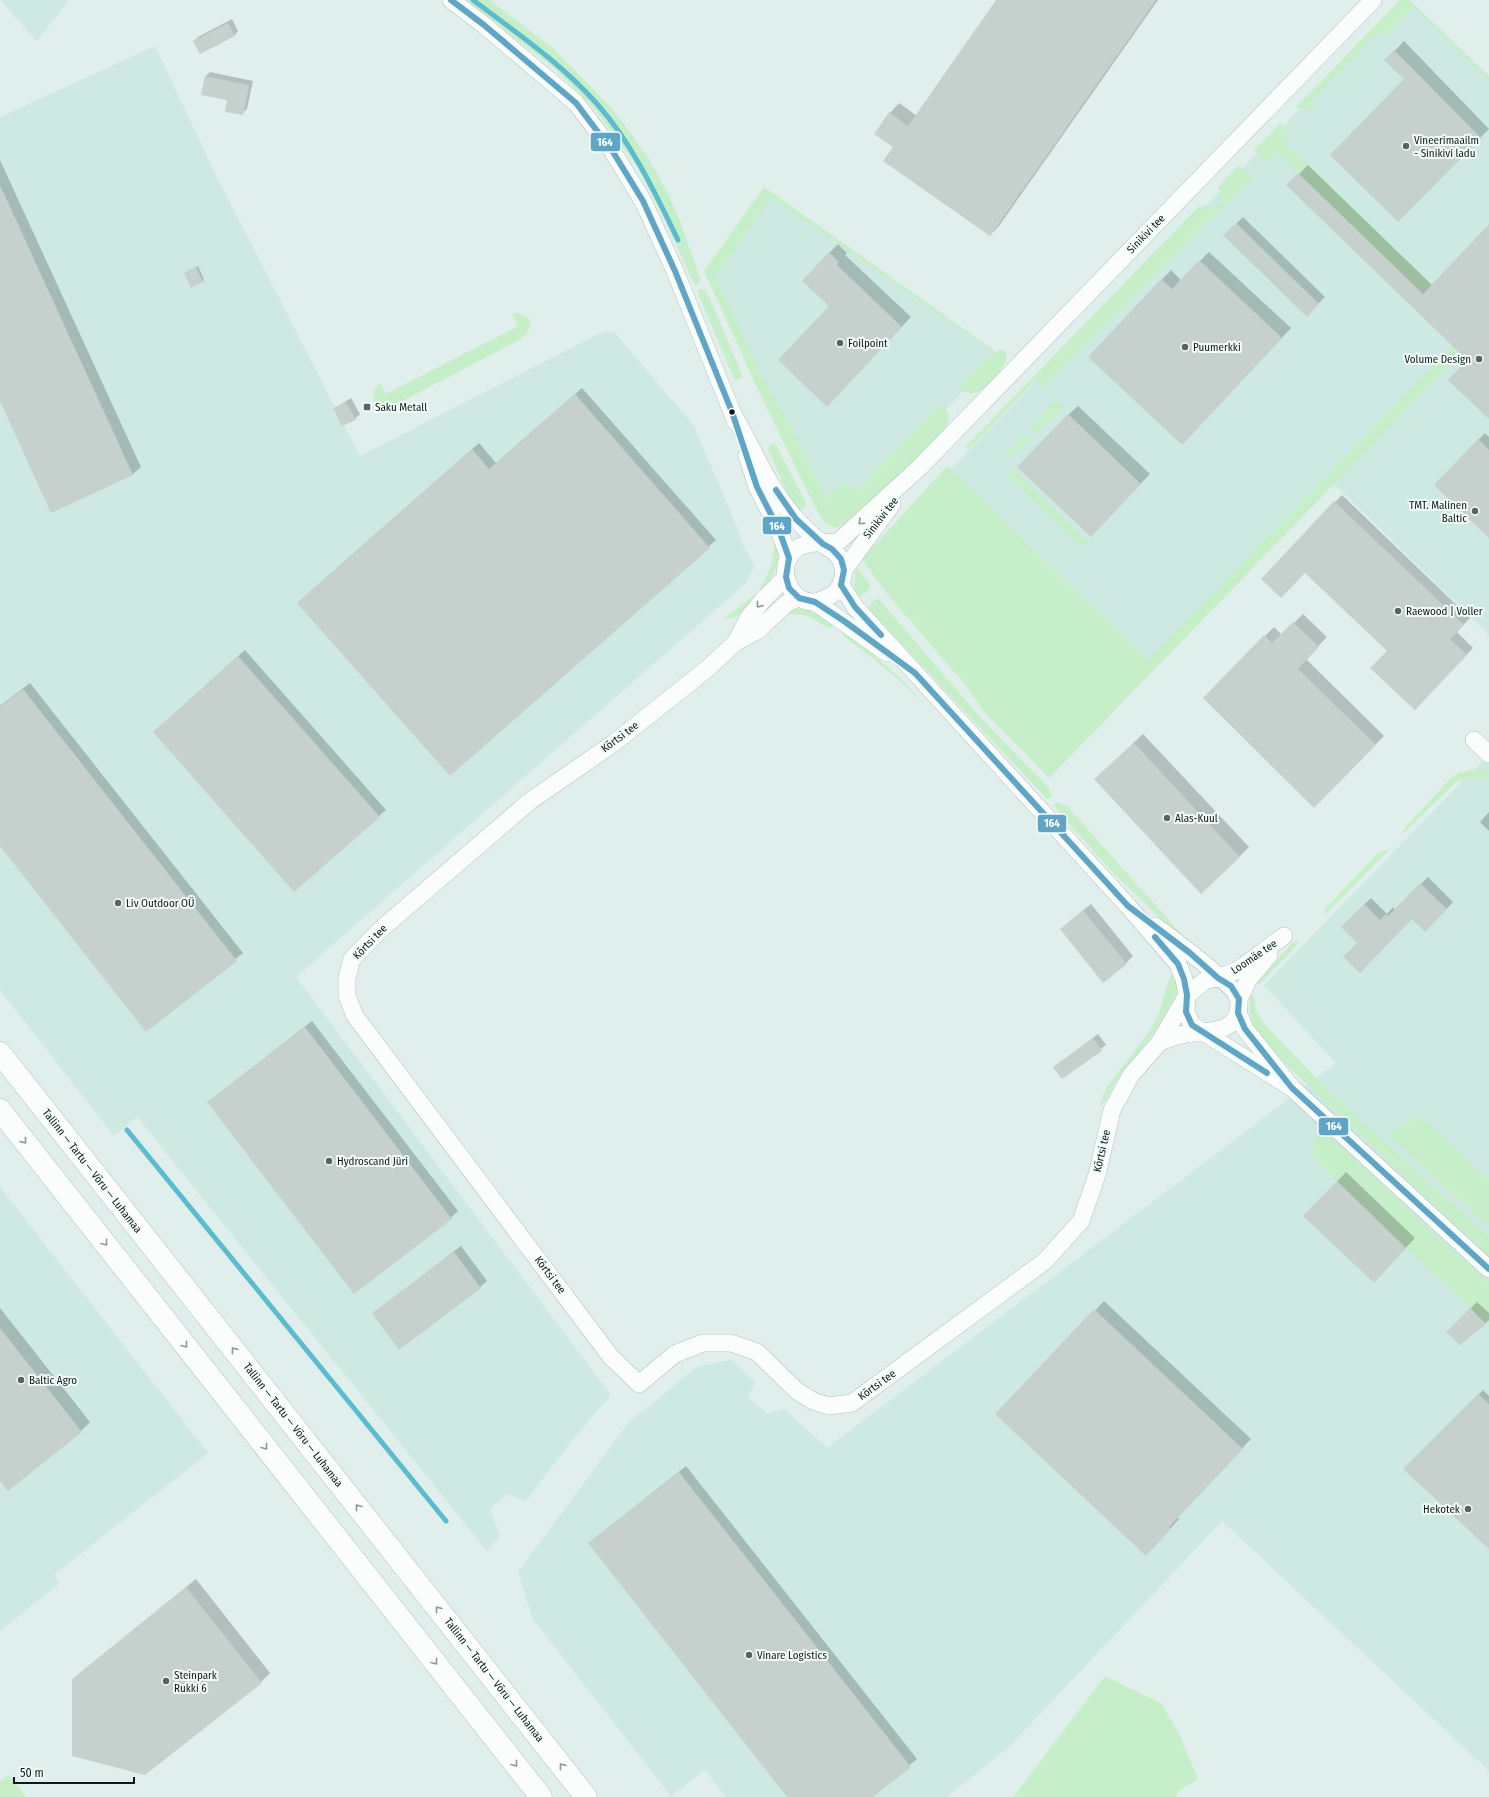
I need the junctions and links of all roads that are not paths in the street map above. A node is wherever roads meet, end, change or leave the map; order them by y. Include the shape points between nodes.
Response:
1 (451, 0) edge
2 (1372, 0) edge
3 (732, 412) junction
4 (920, 467) junction
5 (823, 544) junction
6 (789, 558) junction
7 (786, 577) junction
8 (842, 578) junction
9 (807, 600) junction
10 (736, 642) junction
11 (915, 673) junction
12 (1474, 740) dead end
13 (1489, 754) edge
14 (1128, 906) junction
15 (1218, 978) junction
16 (1188, 995) junction
17 (1238, 1006) junction
18 (1203, 1032) junction
19 (1160, 1042) junction
20 (0, 1053) edge
21 (1292, 1088) junction
22 (0, 1110) edge
23 (1489, 1269) edge
24 (541, 1797) edge
25 (586, 1797) edge

1 - 3 street via 576,103 613,152 642,201 675,271
2 - 4 street, Sinikivi tee
3 - 5 street via 773,487 796,519
3 - 6 street via 757,487 779,530
4 -> 5 street, Sinikivi tee via 846,536 838,542
4 - 8 street, Sinikivi tee via 860,546
5 - 6 street via 808,544 796,549
5 - 8 street via 832,549 840,559
6 - 7 street
7 - 9 street via 789,588
7 -> 10 street, Kõrtsi tee via 749,617
8 - 9 street via 830,597
8 - 11 street via 855,607
9 - 10 street, Kõrtsi tee via 787,603 757,631
9 - 11 street
10 - 19 street, Kõrtsi tee via 614,743 530,801 380,930 352,959 347,978 347,996 355,1016 612,1357 639,1384 675,1354 703,1343 731,1343 757,1352 798,1391 813,1401 829,1406 852,1403 1045,1261 1082,1221 1097,1175 1112,1110 1130,1075
11 - 14 street
12 - 13 street
14 - 15 street via 1190,953
14 - 16 street via 1178,964
15 - 16 street via 1206,980
15 - 17 street via 1231,986
15 - 17 street, Loomäe tee via 1238,970 1284,936 1248,980
16 - 18 street via 1186,1012 1192,1025
16 - 19 street, Kõrtsi tee
17 - 18 street via 1232,1023 1218,1030
17 - 21 street via 1245,1029
18 - 19 street, Kõrtsi tee via 1184,1034
18 - 21 street
25 -> 20 highway, Tallinn — Tartu — Võru — Luhamaa
21 - 23 street
22 -> 24 highway

